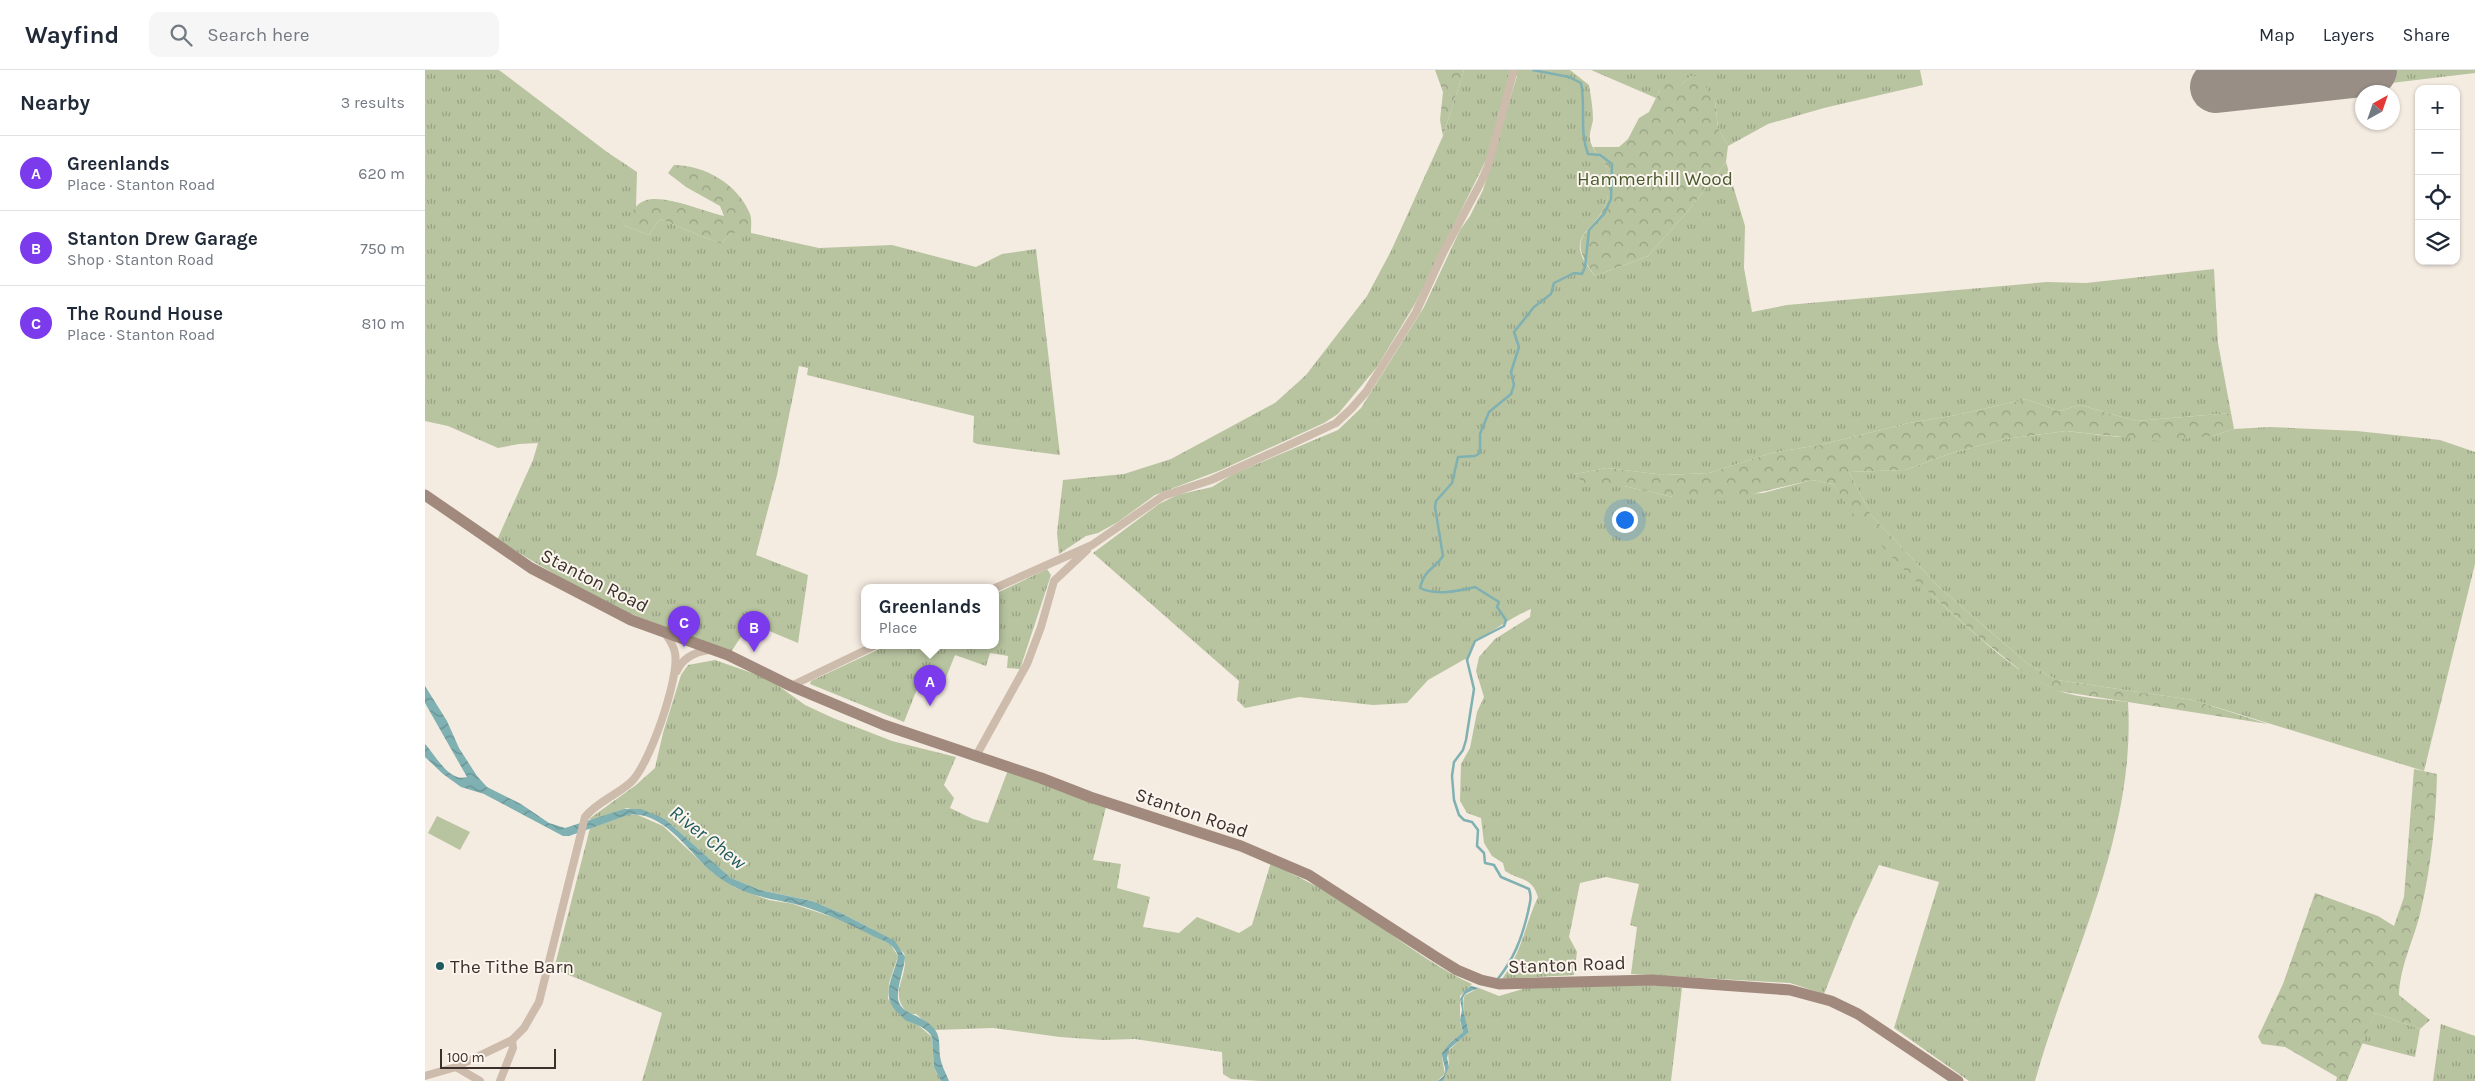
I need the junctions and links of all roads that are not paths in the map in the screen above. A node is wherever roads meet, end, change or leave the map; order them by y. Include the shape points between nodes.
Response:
1 (1515, 70) edge
2 (425, 495) edge
3 (1092, 545) junction
4 (999, 586) edge
5 (665, 633) junction
6 (712, 649) junction
7 (868, 649) edge
8 (676, 672) junction
9 (791, 686) junction
10 (976, 756) junction
11 (512, 1040) junction
12 (456, 1067) junction
13 (425, 1076) edge
14 (480, 1081) edge
15 (500, 1081) edge
16 (1959, 1081) edge

1 - 3 street via 1480,184 1416,312 1366,392 1351,409 1337,423 1211,480 1163,496
2 - 5 main road, Stanton Road via 531,568 631,620
3 - 4 street
3 - 10 street via 1054,581 1027,664
5 - 6 main road, Stanton Road
5 - 8 street via 676,654
6 - 8 street via 687,657
6 - 9 main road, Stanton Road
7 - 9 street
8 - 11 street via 645,763 631,782 585,817 539,1002 524,1028
9 - 10 main road, Stanton Road via 884,725
10 - 16 main road, Stanton Road via 1089,797 1206,833 1309,875 1457,970 1481,980 1507,984 1652,980 1790,990 1831,1001 1858,1014
11 - 12 street
11 - 15 street via 513,1048
12 - 13 street
12 - 14 street

